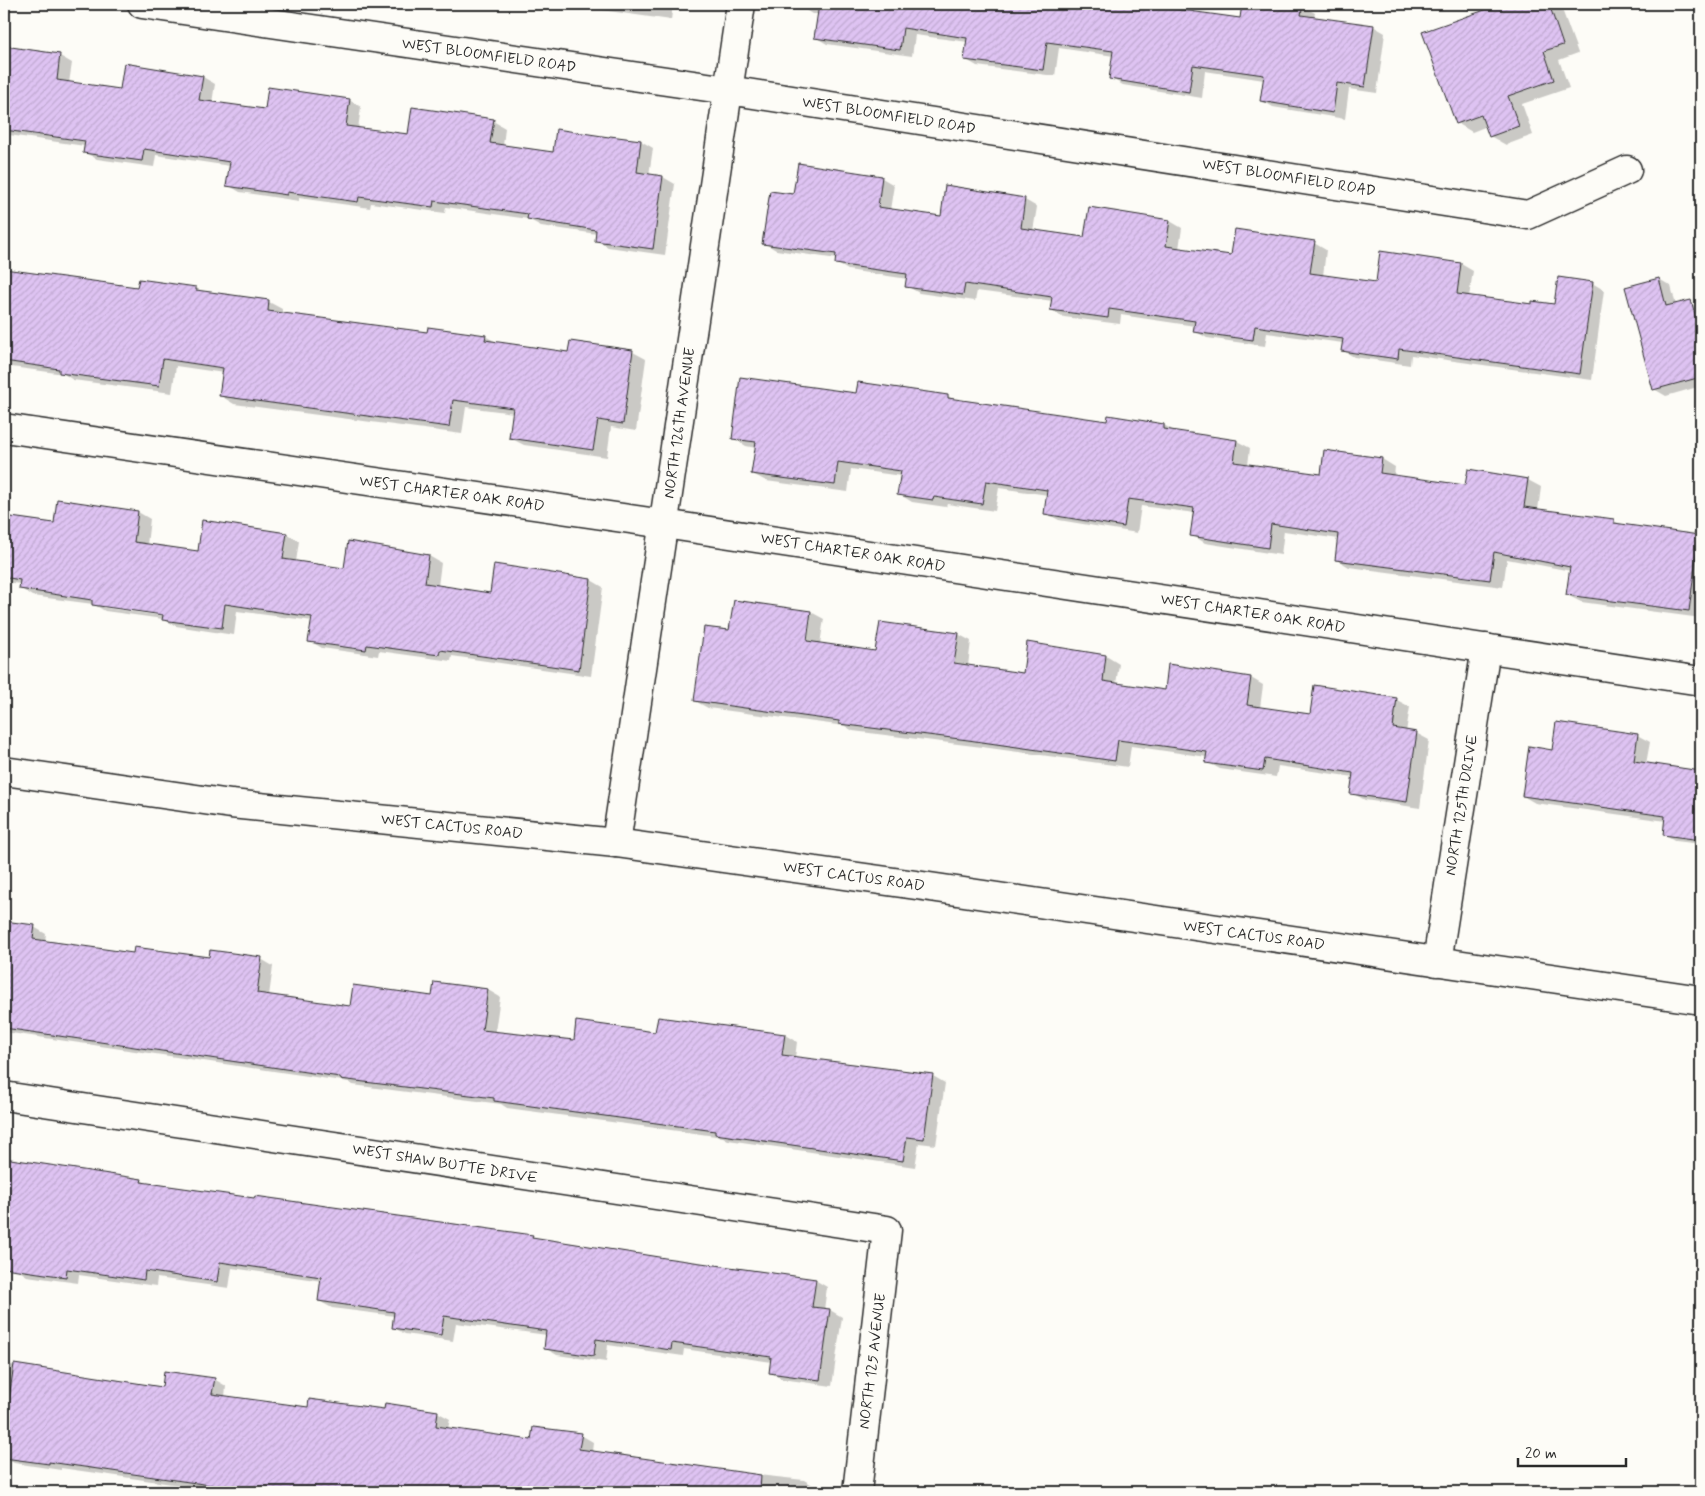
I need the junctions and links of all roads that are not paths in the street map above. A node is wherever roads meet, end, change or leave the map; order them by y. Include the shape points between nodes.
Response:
1 (142, 4) edge
2 (741, 4) edge
3 (728, 90) junction
4 (1627, 170) dead end
5 (4, 428) edge
6 (664, 524) junction
7 (1486, 648) junction
8 (1701, 681) edge
9 (4, 771) edge
10 (616, 843) junction
11 (1437, 962) junction
12 (1701, 1000) edge
13 (4, 1096) edge
14 (887, 1230) joint
15 (857, 1492) edge

1 - 3 street, WEST BLOOMFIELD ROAD
2 - 3 street, NORTH 126TH AVENUE
3 - 4 street, WEST BLOOMFIELD ROAD via 1528,214
3 - 6 street, NORTH 126TH AVENUE
5 - 6 street, WEST CHARTER OAK ROAD
6 - 7 street, WEST CHARTER OAK ROAD
6 - 10 street, NORTH 126TH AVENUE
7 - 8 street, WEST CHARTER OAK ROAD
7 - 11 street, NORTH 125TH DRIVE
9 - 10 street, WEST CACTUS ROAD via 231,804
10 - 11 street, WEST CACTUS ROAD
11 - 12 street, WEST CACTUS ROAD
13 - 14 street, WEST SHAW BUTTE DRIVE
14 - 15 street, NORTH 125 AVENUE

